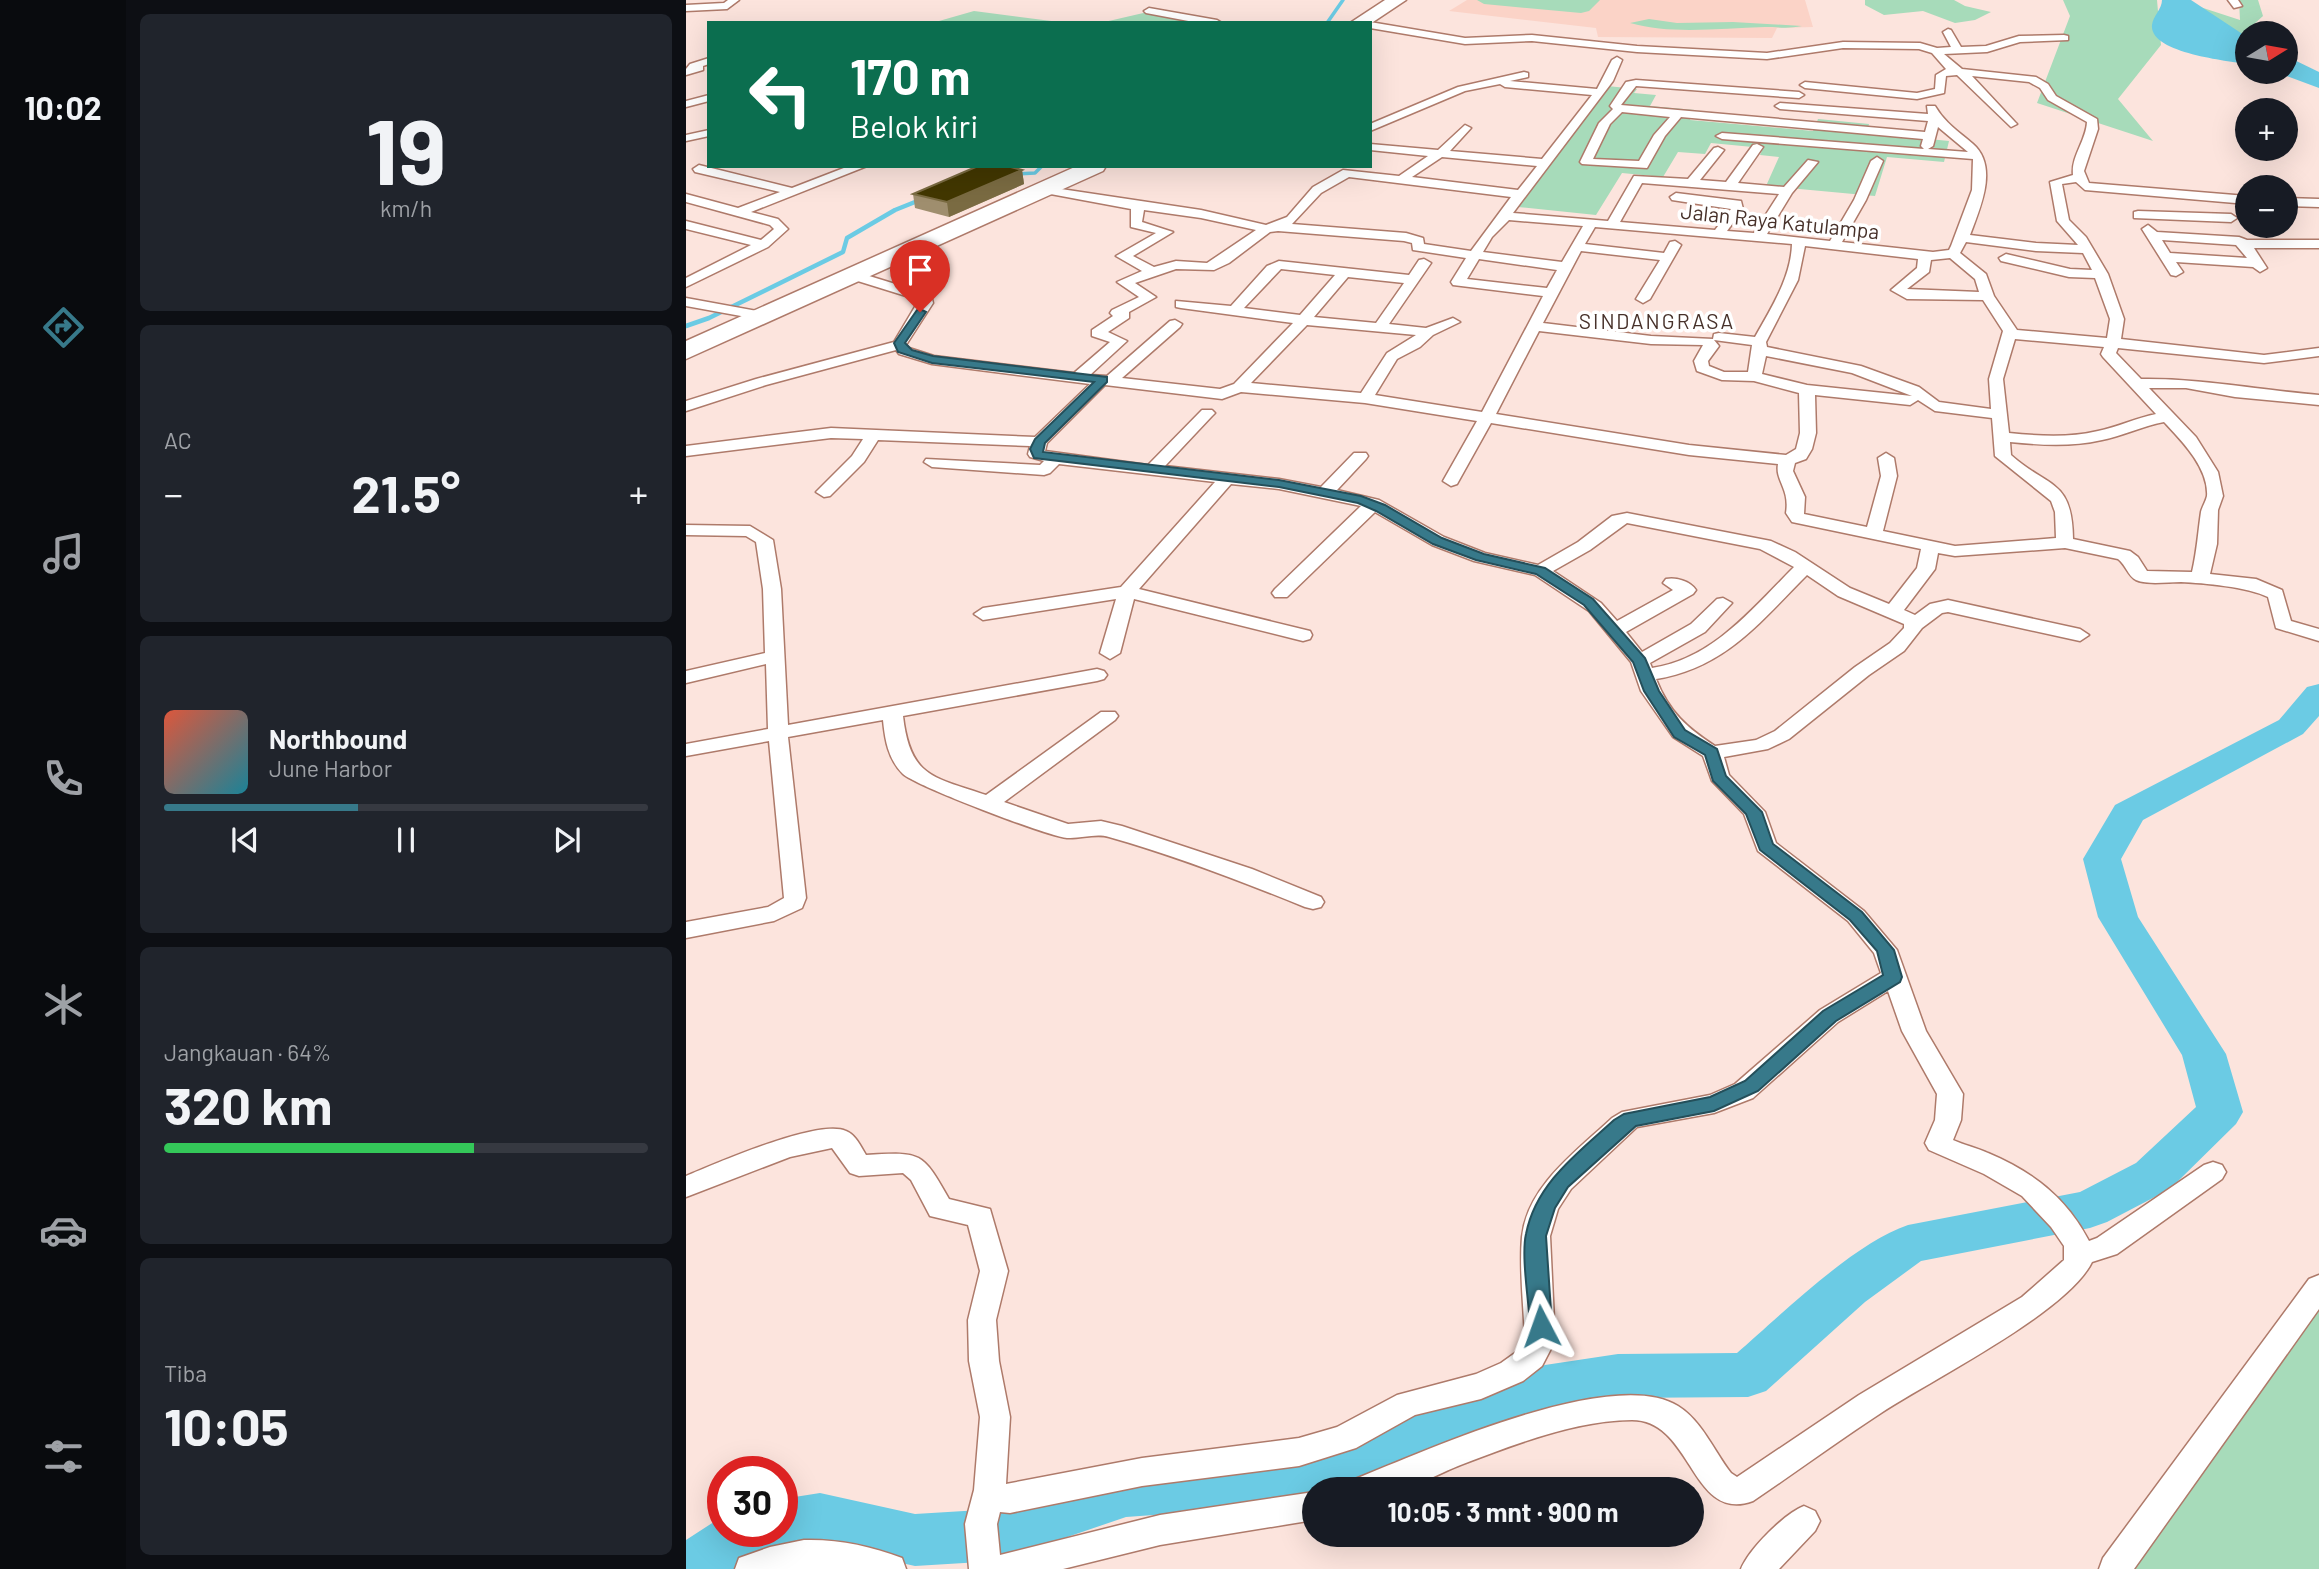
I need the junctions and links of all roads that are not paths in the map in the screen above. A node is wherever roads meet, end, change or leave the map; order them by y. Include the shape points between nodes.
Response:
1 (734, 0) edge
2 (1397, 0) edge
3 (686, 8) edge
4 (1149, 11) dead end
5 (1206, 21) edge
6 (1362, 21) edge
7 (1372, 25) edge
8 (1948, 32) dead end
9 (2064, 38) dead end
10 (1936, 51) junction
11 (1958, 51) junction
12 (1617, 60) dead end
13 (707, 62) edge
14 (1955, 70) junction
15 (686, 72) edge
16 (1524, 75) dead end
17 (1493, 82) junction
18 (1804, 86) junction
19 (1855, 88) junction
20 (1598, 92) junction
21 (1767, 93) junction
22 (1918, 95) junction
23 (707, 99) edge
24 (1669, 99) junction
25 (1714, 103) junction
26 (687, 104) edge
27 (1792, 107) junction
28 (1619, 109) junction
29 (707, 110) edge
30 (1843, 111) junction
31 (1679, 113) junction
32 (1903, 116) junction
33 (1736, 118) junction
34 (2011, 124) dead end
35 (1372, 127) edge
36 (1465, 128) dead end
37 (707, 132) edge
38 (1931, 136) junction
39 (687, 137) edge
40 (1720, 144) junction
41 (1372, 147) edge
42 (1756, 147) dead end
43 (1442, 152) junction
44 (1925, 152) junction
45 (1971, 156) dead end
46 (1877, 161) dead end
47 (1812, 162) dead end
48 (1545, 163) junction
49 (823, 168) edge
50 (856, 168) edge
51 (1091, 168) edge
52 (699, 169) dead end
53 (842, 173) junction
54 (2078, 178) junction
55 (1399, 181) junction
56 (1691, 184) junction
57 (1729, 187) junction
58 (1045, 189) junction
59 (1787, 191) junction
60 (2136, 191) junction
61 (793, 192) junction
62 (1521, 195) junction
63 (1676, 197) dead end
64 (686, 198) edge
65 (2235, 199) edge
66 (2298, 202) edge
67 (2319, 203) edge
68 (1138, 206) junction
69 (739, 212) junction
70 (2138, 215) junction
71 (2231, 218) dead end
72 (1501, 220) junction
73 (1612, 224) junction
74 (686, 225) edge
75 (1271, 228) junction
76 (1683, 231) junction
77 (1584, 235) junction
78 (1718, 235) junction
79 (2154, 236) junction
80 (1758, 238) junction
81 (1963, 238) junction
82 (1799, 242) junction
83 (763, 244) junction
84 (2245, 244) junction
85 (2304, 244) junction
86 (2319, 244) edge
87 (1835, 246) junction
88 (2086, 249) junction
89 (1953, 254) junction
90 (1475, 256) junction
91 (1925, 256) junction
92 (1669, 257) junction
93 (2166, 257) junction
94 (2006, 258) dead end
95 (1424, 263) dead end
96 (2316, 263) dead end
97 (1566, 267) junction
98 (1153, 271) junction
99 (686, 272) edge
100 (1345, 272) junction
101 (2176, 272) dead end
102 (2101, 274) junction
103 (853, 275) junction
104 (701, 276) junction
105 (1414, 280) junction
106 (686, 283) edge
107 (1255, 289) junction
108 (1552, 293) junction
109 (1987, 296) junction
110 (1643, 299) dead end
111 (686, 302) edge
112 (1181, 304) dead end
113 (1199, 307) junction
114 (1234, 311) junction
115 (763, 316) junction
116 (1304, 320) junction
117 (1453, 322) dead end
118 (1175, 324) dead end
119 (1534, 326) junction
120 (1380, 327) junction
121 (1428, 332) junction
122 (2010, 334) junction
123 (1719, 337) dead end
124 (2113, 343) junction
125 (899, 345) junction
126 (1759, 346) junction
127 (686, 351) edge
128 (2319, 352) edge
129 (1078, 377) junction
130 (1754, 377) junction
131 (1107, 380) junction
132 (2139, 384) junction
133 (1239, 387) junction
134 (1805, 389) junction
135 (1923, 397) junction
136 (1365, 398) junction
137 (2319, 400) edge
138 (686, 406) edge
139 (1207, 413) dead end
140 (2001, 415) junction
141 (2169, 416) junction
142 (1486, 418) junction
143 (875, 433) junction
144 (2003, 437) junction
145 (1039, 442) junction
146 (686, 451) edge
147 (1360, 456) dead end
148 (1886, 458) dead end
149 (1787, 460) junction
150 (932, 462) dead end
151 (1050, 464) junction
152 (1153, 469) junction
153 (1227, 478) junction
154 (1451, 481) dead end
155 (1031, 486) dead end
156 (824, 492) dead end
157 (1326, 492) junction
158 (1373, 504) junction
159 (1805, 520) junction
160 (686, 530) edge
161 (1874, 533) junction
162 (2064, 543) junction
163 (1765, 545) junction
164 (1930, 546) junction
165 (1805, 568) junction
166 (1541, 571) junction
167 (2200, 577) junction
168 (1672, 583) dead end
169 (1127, 592) junction
170 (1281, 593) dead end
171 (1723, 603) dead end
172 (1894, 611) junction
173 (983, 614) dead end
174 (1914, 625) junction
175 (1613, 631) junction
176 (2310, 633) edge
177 (1303, 635) dead end
178 (2080, 635) dead end
179 (1110, 653) dead end
180 (776, 656) junction
181 (1642, 668) junction
182 (1097, 675) dead end
183 (686, 677) edge
184 (892, 711) junction
185 (1108, 716) dead end
186 (778, 734) junction
187 (686, 750) edge
188 (1712, 752) junction
189 (989, 803) junction
190 (1313, 902) dead end
191 (686, 930) edge
192 (1893, 977) junction
193 (2213, 1172) dead end
194 (686, 1187) edge
195 (2080, 1251) junction
196 (2319, 1287) edge
197 (1395, 1477) edge
198 (990, 1490) junction
199 (1302, 1508) edge
200 (1804, 1521) dead end
201 (990, 1567) edge
202 (1759, 1568) edge
203 (751, 1569) edge
204 (890, 1569) edge
205 (2115, 1569) edge

1 - 3 street via 727,6
2 - 6 highway
4 - 5 street
7 - 10 street via 1465,41 1532,38 1775,56 1871,44
8 - 11 street
9 - 11 street via 2019,38 1987,49
10 - 11 street
10 - 14 street
12 - 20 street
13 - 15 street
14 - 22 street via 1941,75 1940,91
14 - 34 street
14 - 54 street via 2034,79 2052,97 2090,117 2094,127
16 - 17 street
17 - 20 street
17 - 35 street via 1447,95
18 - 19 street
18 - 21 street
18 - 27 street
19 - 22 street
19 - 30 street
20 - 48 street
21 - 25 street
21 - 27 street via 1762,104
22 - 32 street
22 - 81 street via 1980,162 1981,177
23 - 26 street
24 - 25 street
24 - 28 street
24 - 28 street via 1632,84 1615,106
24 - 31 street
25 - 31 street
25 - 33 street
26 - 29 street
27 - 30 street
28 - 31 street via 1605,123 1586,162 1643,165
30 - 32 street
32 - 38 street via 1932,119
33 - 38 street via 1757,116 1784,124
33 - 40 street
36 - 43 street
37 - 39 street
38 - 44 street
40 - 44 street
40 - 56 street
41 - 43 street
42 - 57 street
43 - 48 street
43 - 55 street
44 - 45 street
46 - 87 street
47 - 59 street
48 - 62 street
49 - 53 street
50 - 53 street
51 - 58 highway
52 - 61 street
53 - 61 street
54 - 60 street via 2094,189
54 - 88 street via 2056,183 2063,221
55 - 62 street
55 - 75 street via 1346,173 1318,190 1296,215
56 - 57 street
56 - 73 street via 1638,179
57 - 59 street
58 - 68 street
58 - 103 highway
59 - 80 street
60 - 65 street
60 - 70 street
61 - 69 street
62 - 72 street
63 - 78 street via 1737,204
64 - 69 street
66 - 67 street
68 - 75 street
68 - 98 street via 1135,224 1167,232 1123,256
69 - 83 street via 781,227
70 - 71 street
70 - 79 street
72 - 77 street
72 - 90 street
73 - 76 street, Jalan Raya Katulampa
73 - 77 street, Jalan Raya Katulampa
74 - 83 street
75 - 90 street via 1406,237 1418,240 1420,248
75 - 98 street via 1214,266 1176,265
76 - 78 street, Jalan Raya Katulampa
76 - 92 street
77 - 92 street
77 - 97 street
78 - 80 street, Jalan Raya Katulampa
79 - 84 street
79 - 93 street
80 - 82 street, Jalan Raya Katulampa
81 - 88 street
81 - 89 street
82 - 87 street, Jalan Raya Katulampa
82 - 126 street via 1784,294
83 - 104 street
84 - 85 street
84 - 93 street via 2258,266
85 - 86 street
85 - 96 street
87 - 91 street, Jalan Raya Katulampa
88 - 102 street
89 - 91 street, Jalan Raya Katulampa
89 - 109 street via 1981,277
90 - 97 street
90 - 108 street via 1457,280 1460,283
91 - 109 street via 1924,269 1899,292
92 - 110 street
93 - 101 street
94 - 102 street via 2069,273
95 - 105 street
97 - 108 street
98 - 129 street via 1124,282 1149,297 1117,313 1124,316 1097,333 1120,341
99 - 104 street
100 - 105 street
100 - 107 street via 1279,265
100 - 116 street
102 - 124 street via 2117,319
103 - 115 highway
103 - 125 street via 926,298
104 - 106 street
105 - 120 street
107 - 113 street
107 - 114 street
108 - 119 street
109 - 122 street
111 - 115 street
112 - 113 street
113 - 114 street
114 - 116 street
115 - 127 highway
116 - 120 street
116 - 133 street
117 - 121 street
118 - 131 street
119 - 130 street via 1651,340 1707,341 1712,346 1701,361 1702,368 1722,376
119 - 142 street
120 - 121 street
121 - 136 street via 1392,356
122 - 124 street
122 - 140 street via 1996,379
123 - 126 street
124 - 128 street via 2264,359
124 - 132 street via 2108,349 2110,358
125 - 129 street via 932,360
125 - 138 street
126 - 130 street
126 - 135 street via 1846,366
129 - 131 street
130 - 134 street
131 - 133 street via 1222,394
131 - 145 street
132 - 137 street via 2186,383
132 - 141 street
133 - 136 street
134 - 135 street via 1915,401
134 - 149 street via 1809,424 1805,449
135 - 140 street via 1942,408
136 - 142 street
139 - 152 street
140 - 144 street
141 - 144 street via 2101,436 2045,441
141 - 167 street via 2202,456 2215,489
142 - 149 street via 1689,450
142 - 154 street
143 - 145 street
143 - 146 street via 815,434
143 - 156 street via 858,459
144 - 162 street via 2005,459 2062,506
145 - 151 street via 1036,454
147 - 157 street
148 - 161 street via 1889,476
149 - 159 street via 1785,471 1796,494 1794,513
150 - 151 street
151 - 152 street
151 - 155 street
152 - 153 street
153 - 157 street
153 - 169 street
157 - 158 street
158 - 166 street via 1438,541 1480,557
158 - 170 street
159 - 161 street
159 - 163 street via 1777,542
160 - 180 street via 744,530 764,540
161 - 164 street
162 - 164 street via 1966,551
162 - 167 street via 2124,555 2143,576
163 - 165 street
163 - 166 street via 1621,518
164 - 172 street via 1926,569
165 - 172 street via 1844,592
165 - 181 street via 1706,656 1675,670
166 - 175 street via 1592,604
167 - 176 street via 2266,587 2276,594 2283,624
168 - 175 street via 1687,590
169 - 173 street
169 - 177 street
169 - 179 street
171 - 181 street via 1698,628
172 - 174 street
174 - 178 street via 1936,608 1948,606
174 - 188 street via 1897,647 1782,735 1761,746
175 - 181 street
180 - 183 street
180 - 186 street
181 - 188 street via 1679,733
182 - 184 street
184 - 186 street
184 - 189 street via 897,747 908,768 931,783
185 - 189 street
186 - 187 street
186 - 191 street via 794,903 752,919
188 - 192 street via 1719,777 1754,812 1766,846 1871,931 1885,950
189 - 190 street via 1066,831 1114,831
192 - 195 street via 1914,1031 1950,1094 1948,1120 1938,1143 2040,1193 2055,1208
192 - 198 street via 1829,1016 1744,1091 1714,1104 1631,1119 1568,1174 1545,1207 1536,1236 1540,1341 1524,1365 1505,1377 1408,1404 1345,1438 1299,1452 1151,1470 1010,1500 996,1497
193 - 195 street via 2107,1247
194 - 198 street via 764,1157 838,1138 859,1166 908,1163 917,1169 940,1208 979,1217 994,1271 982,1320 995,1417
195 - 197 street via 2076,1268 2032,1305 1870,1404 1742,1491 1732,1493 1720,1485 1690,1437 1669,1416 1636,1406 1584,1413 1485,1440
196 - 205 street
198 - 201 street via 981,1524
199 - 201 street via 1160,1530
200 - 202 street
203 - 204 street via 815,1553

